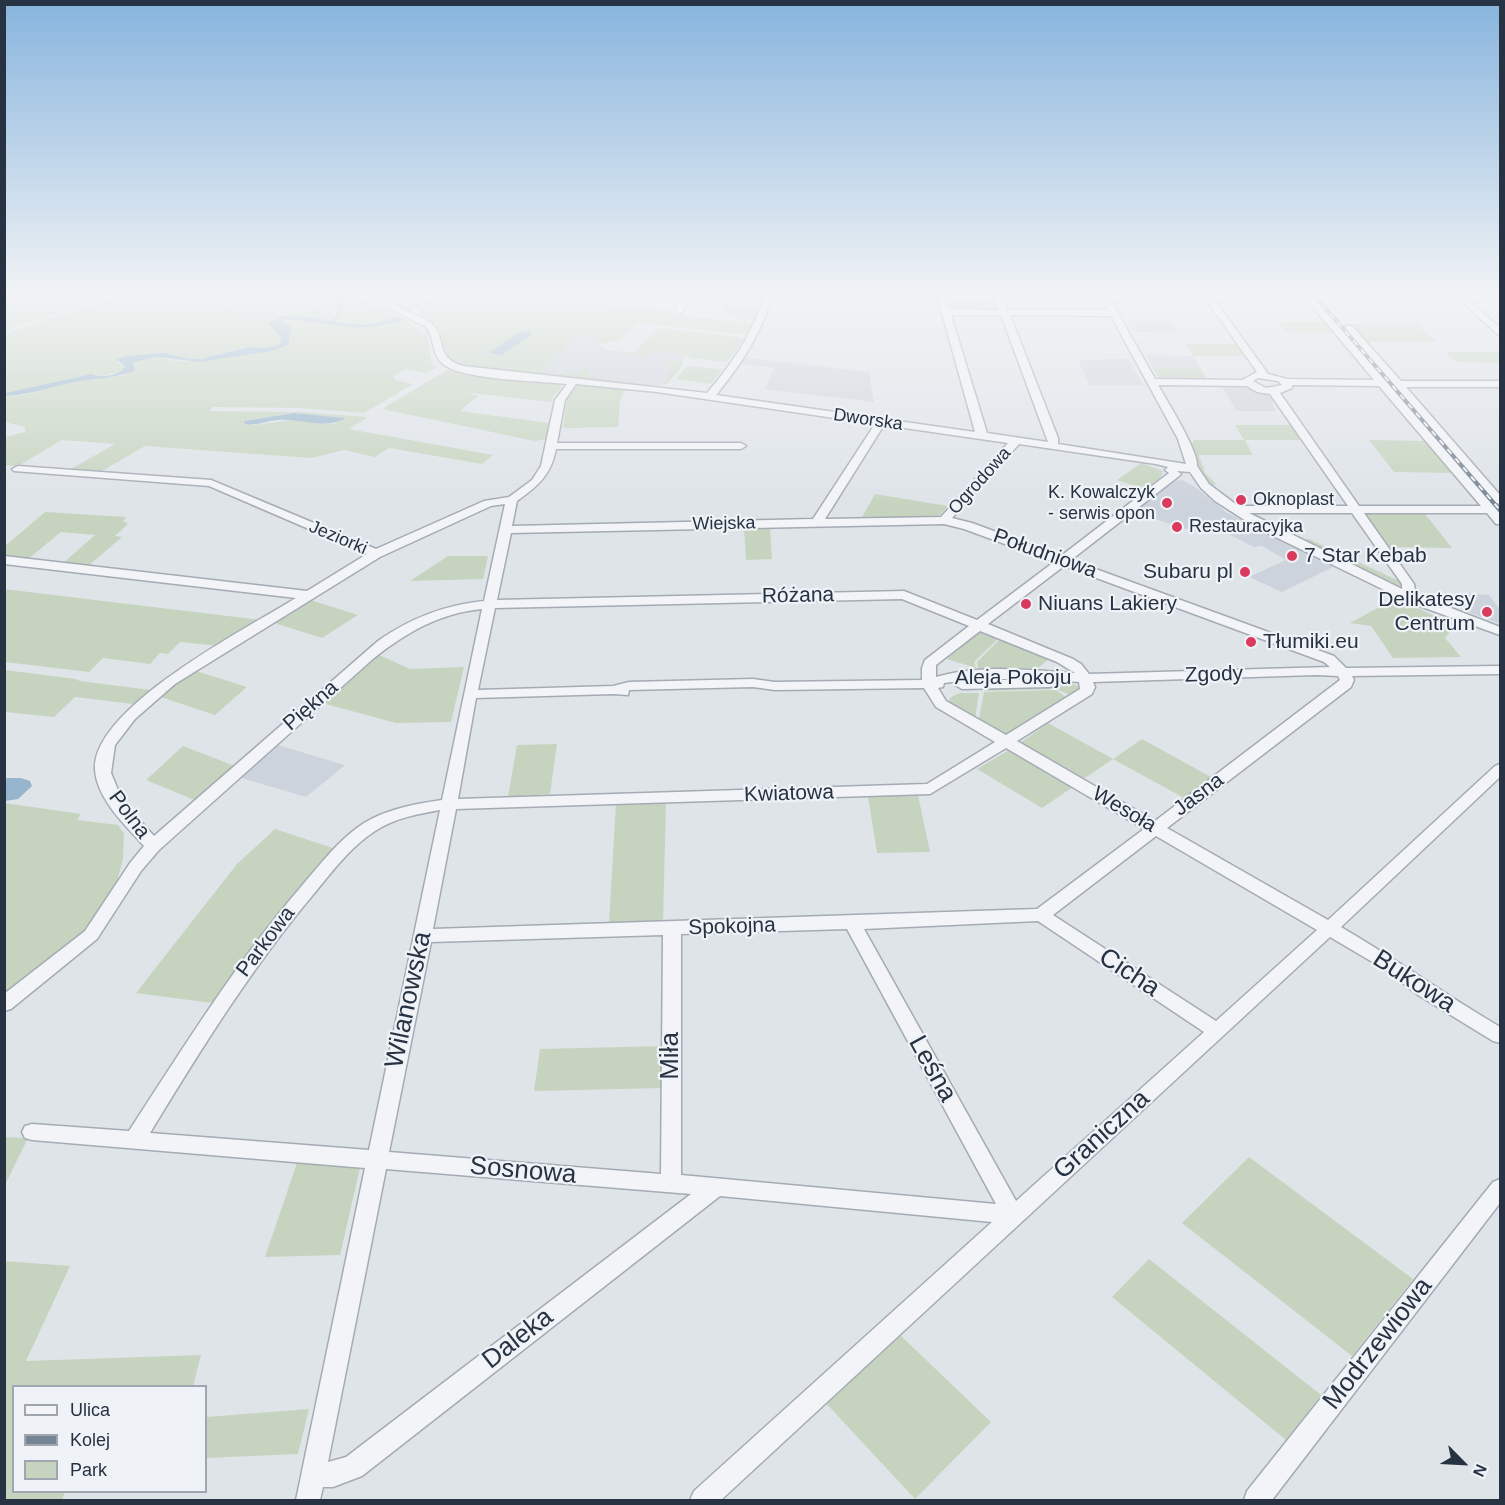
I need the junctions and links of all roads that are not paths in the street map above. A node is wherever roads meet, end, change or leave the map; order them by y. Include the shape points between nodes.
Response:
1 (451, 365) edge
2 (735, 365) edge
3 (961, 365) edge
4 (1025, 365) edge
5 (1143, 365) edge
6 (1257, 365) edge
7 (1367, 365) edge
8 (1381, 365) edge
9 (1264, 375) junction
10 (574, 380) junction
11 (1152, 382) junction
12 (1286, 382) junction
13 (1248, 383) junction
14 (1382, 383) junction
15 (1398, 384) junction
16 (1500, 384) edge
17 (1273, 391) junction
18 (709, 397) junction
19 (881, 422) junction
20 (982, 436) junction
21 (1016, 441) junction
22 (552, 446) junction
23 (741, 446) dead end
24 (1053, 446) junction
25 (18, 469) dead end
26 (1183, 469) junction
27 (512, 500) junction
28 (1500, 501) edge
29 (1233, 509) junction
30 (1355, 509) junction
31 (1491, 510) junction
32 (944, 520) junction
33 (1500, 521) edge
34 (817, 522) junction
35 (504, 530) junction
36 (376, 554) junction
37 (4, 560) edge
38 (1061, 560) junction
39 (1403, 594) junction
40 (308, 595) junction
41 (489, 604) junction
42 (980, 625) junction
43 (1500, 631) edge
44 (1062, 659) junction
45 (1500, 663) edge
46 (1500, 670) edge
47 (1343, 672) junction
48 (1084, 678) junction
49 (1063, 679) junction
50 (930, 682) junction
51 (470, 694) junction
52 (1079, 696) junction
53 (1008, 742) junction
54 (1500, 769) edge
55 (448, 804) junction
56 (1156, 828) junction
57 (153, 846) junction
58 (1041, 915) junction
59 (852, 923) junction
60 (1328, 928) junction
61 (672, 929) junction
62 (422, 936) junction
63 (4, 1004) edge
64 (1217, 1031) junction
65 (1500, 1036) edge
66 (32, 1132) dead end
67 (135, 1140) junction
68 (376, 1159) junction
69 (671, 1183) junction
70 (716, 1187) junction
71 (1500, 1188) edge
72 (1013, 1215) junction
73 (313, 1476) junction
74 (308, 1500) edge
75 (703, 1500) edge
76 (1256, 1500) edge

1 - 10 street, Dworska via 484,374
2 - 18 street
3 - 20 street
4 - 24 street
5 - 11 street
6 - 9 street
7 - 14 street
8 - 15 street
9 - 12 street
9 - 13 street via 1249,378
10 - 18 street, Dworska
10 - 22 street, Jeziorki via 560,400
11 - 13 street
11 - 26 street via 1183,439
12 - 14 street
12 - 17 street via 1286,388
13 - 17 street
14 - 31 street
15 - 16 street
15 - 28 street
17 - 30 street
18 - 19 street, Dworska
19 - 20 street, Dworska
19 - 34 street
20 - 21 street, Dworska
21 - 24 street, Dworska
21 - 32 street, Ogrodowa
22 - 23 street
22 - 27 street, Jeziorki via 542,476
24 - 26 street, Dworska
25 - 36 street, Jeziorki via 211,483
26 - 29 street, Dworska
26 - 38 street
27 - 35 street, Wilanowska
27 - 36 street, Jeziorki via 488,503
29 - 30 street
29 - 39 street, Dworska
30 - 31 street
30 - 39 street via 1408,584 1409,590
31 - 33 street
32 - 34 street, Wiejska
32 - 38 street, Południowa
34 - 35 street, Wiejska
35 - 41 street, Wilanowska
36 - 40 street, Polna
37 - 40 street
38 - 42 street
38 - 47 street, Południowa via 1329,659
39 - 43 street, Dworska
40 - 57 street, Polna via 158,689 114,735 103,765 109,790 116,804
41 - 42 street, Różana via 898,594
41 - 51 street, Wilanowska
41 - 57 street, Piękna via 441,611 404,628
42 - 44 street, Różana
42 - 50 street via 930,663
44 - 48 street, Różana via 1080,668
44 - 49 street via 1070,666
45 - 47 street, Zgody via 1391,666
46 - 47 street, Zgody
47 - 48 street, Zgody
47 - 56 street, Jasna via 1346,684
48 - 49 street, Aleja Pokoju
48 - 52 street via 1088,689
49 - 50 street, Aleja Pokoju via 982,686
49 - 52 street
50 - 51 street, Aleja Pokoju via 750,690
50 - 53 street, Wesoła via 941,704
51 - 55 street, Wilanowska
52 - 53 street, Kwiatowa
53 - 55 street, Kwiatowa via 930,789
53 - 56 street, Wesoła
54 - 60 street, Graniczna
55 - 62 street, Wilanowska
55 - 67 street, Parkowa via 378,822 336,857 284,917 229,992
56 - 58 street, Jasna
56 - 60 street, Wesoła
57 - 63 street, Polna via 136,864 91,935
58 - 59 street, Spokojna
58 - 64 street, Cicha
59 - 61 street, Spokojna
59 - 72 street, Leśna
60 - 64 street, Graniczna
60 - 65 street, Bukowa via 1392,964 1424,990
61 - 62 street, Spokojna
61 - 69 street, Miła
62 - 68 street, Wilanowska
64 - 72 street, Graniczna
66 - 67 street, Sosnowa
67 - 68 street, Sosnowa
68 - 69 street, Sosnowa
68 - 73 street, Wilanowska
69 - 70 street, Sosnowa
70 - 72 street, Sosnowa
70 - 73 street, Daleka via 353,1467
71 - 76 street, Modrzewiowa
72 - 75 street, Graniczna
73 - 74 street, Wilanowska

